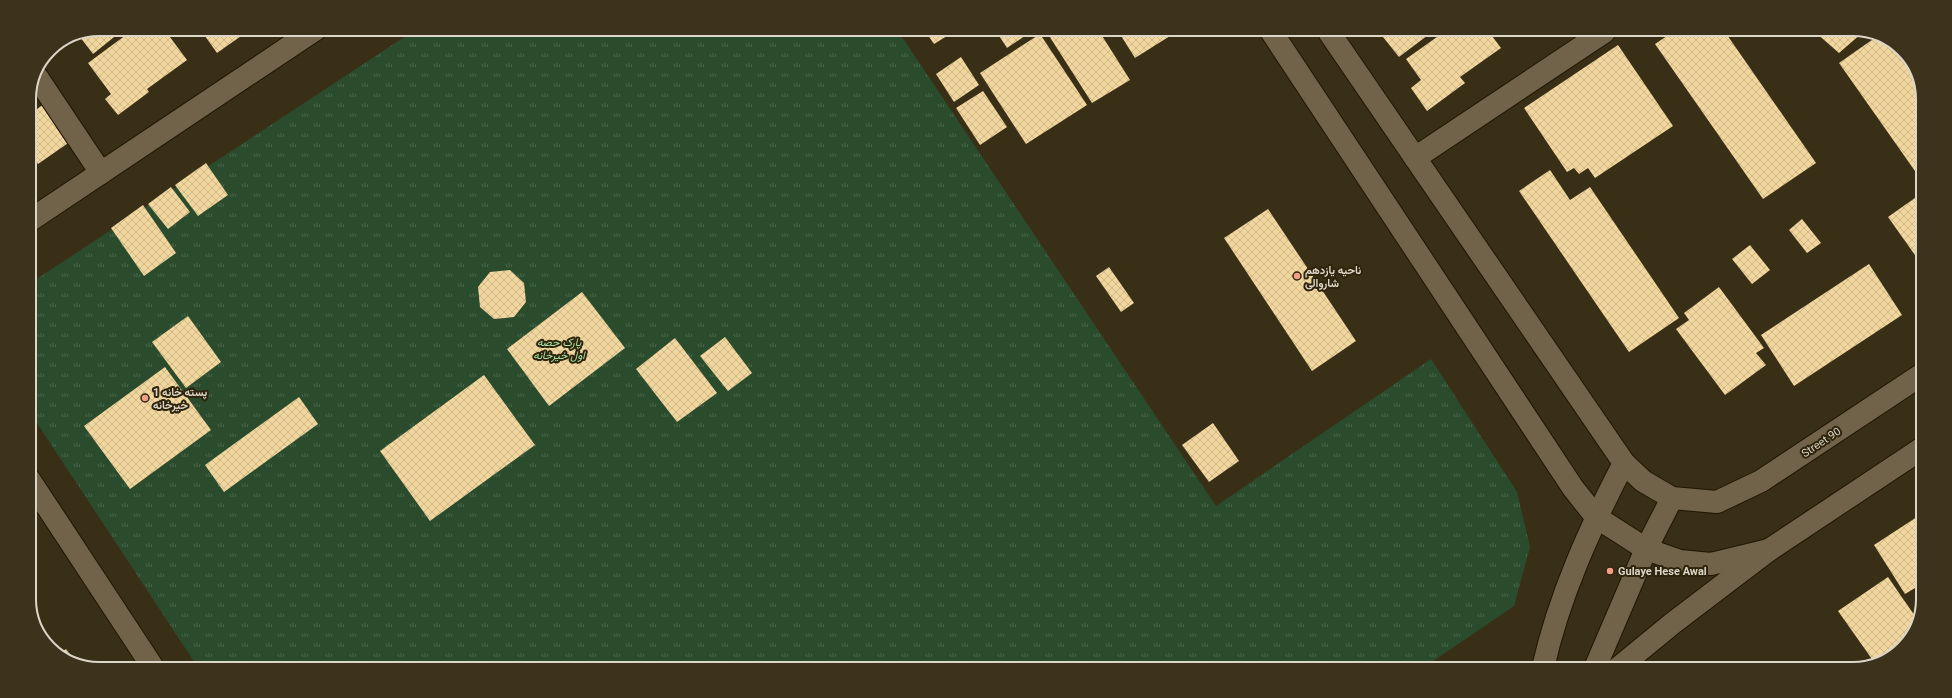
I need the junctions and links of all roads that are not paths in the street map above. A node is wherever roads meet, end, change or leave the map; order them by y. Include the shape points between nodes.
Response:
1 (306, 36) edge
2 (1274, 36) edge
3 (1332, 36) edge
4 (1598, 36) edge
5 (39, 80) edge
6 (1415, 158) junction
7 (101, 173) junction
8 (36, 216) edge
9 (1916, 378) edge
10 (1916, 452) edge
11 (1624, 463) junction
12 (36, 490) edge
13 (1672, 498) junction
14 (1596, 517) junction
15 (1646, 549) junction
16 (1769, 550) junction
17 (149, 662) edge
18 (1544, 662) edge
19 (1598, 662) edge
20 (1624, 662) edge

1 - 7 main road
2 - 14 main road via 1572,488
3 - 6 main road
4 - 6 main road
5 - 7 main road
6 - 11 main road
7 - 8 main road
9 - 13 main road, Street 90 via 1762,481 1717,502
10 - 16 main road
11 - 13 main road via 1643,481
11 - 14 main road
12 - 17 main road
13 - 15 main road
14 - 15 main road
14 - 18 main road via 1566,590
15 - 16 main road via 1680,561 1711,564
15 - 19 main road
16 - 20 main road

